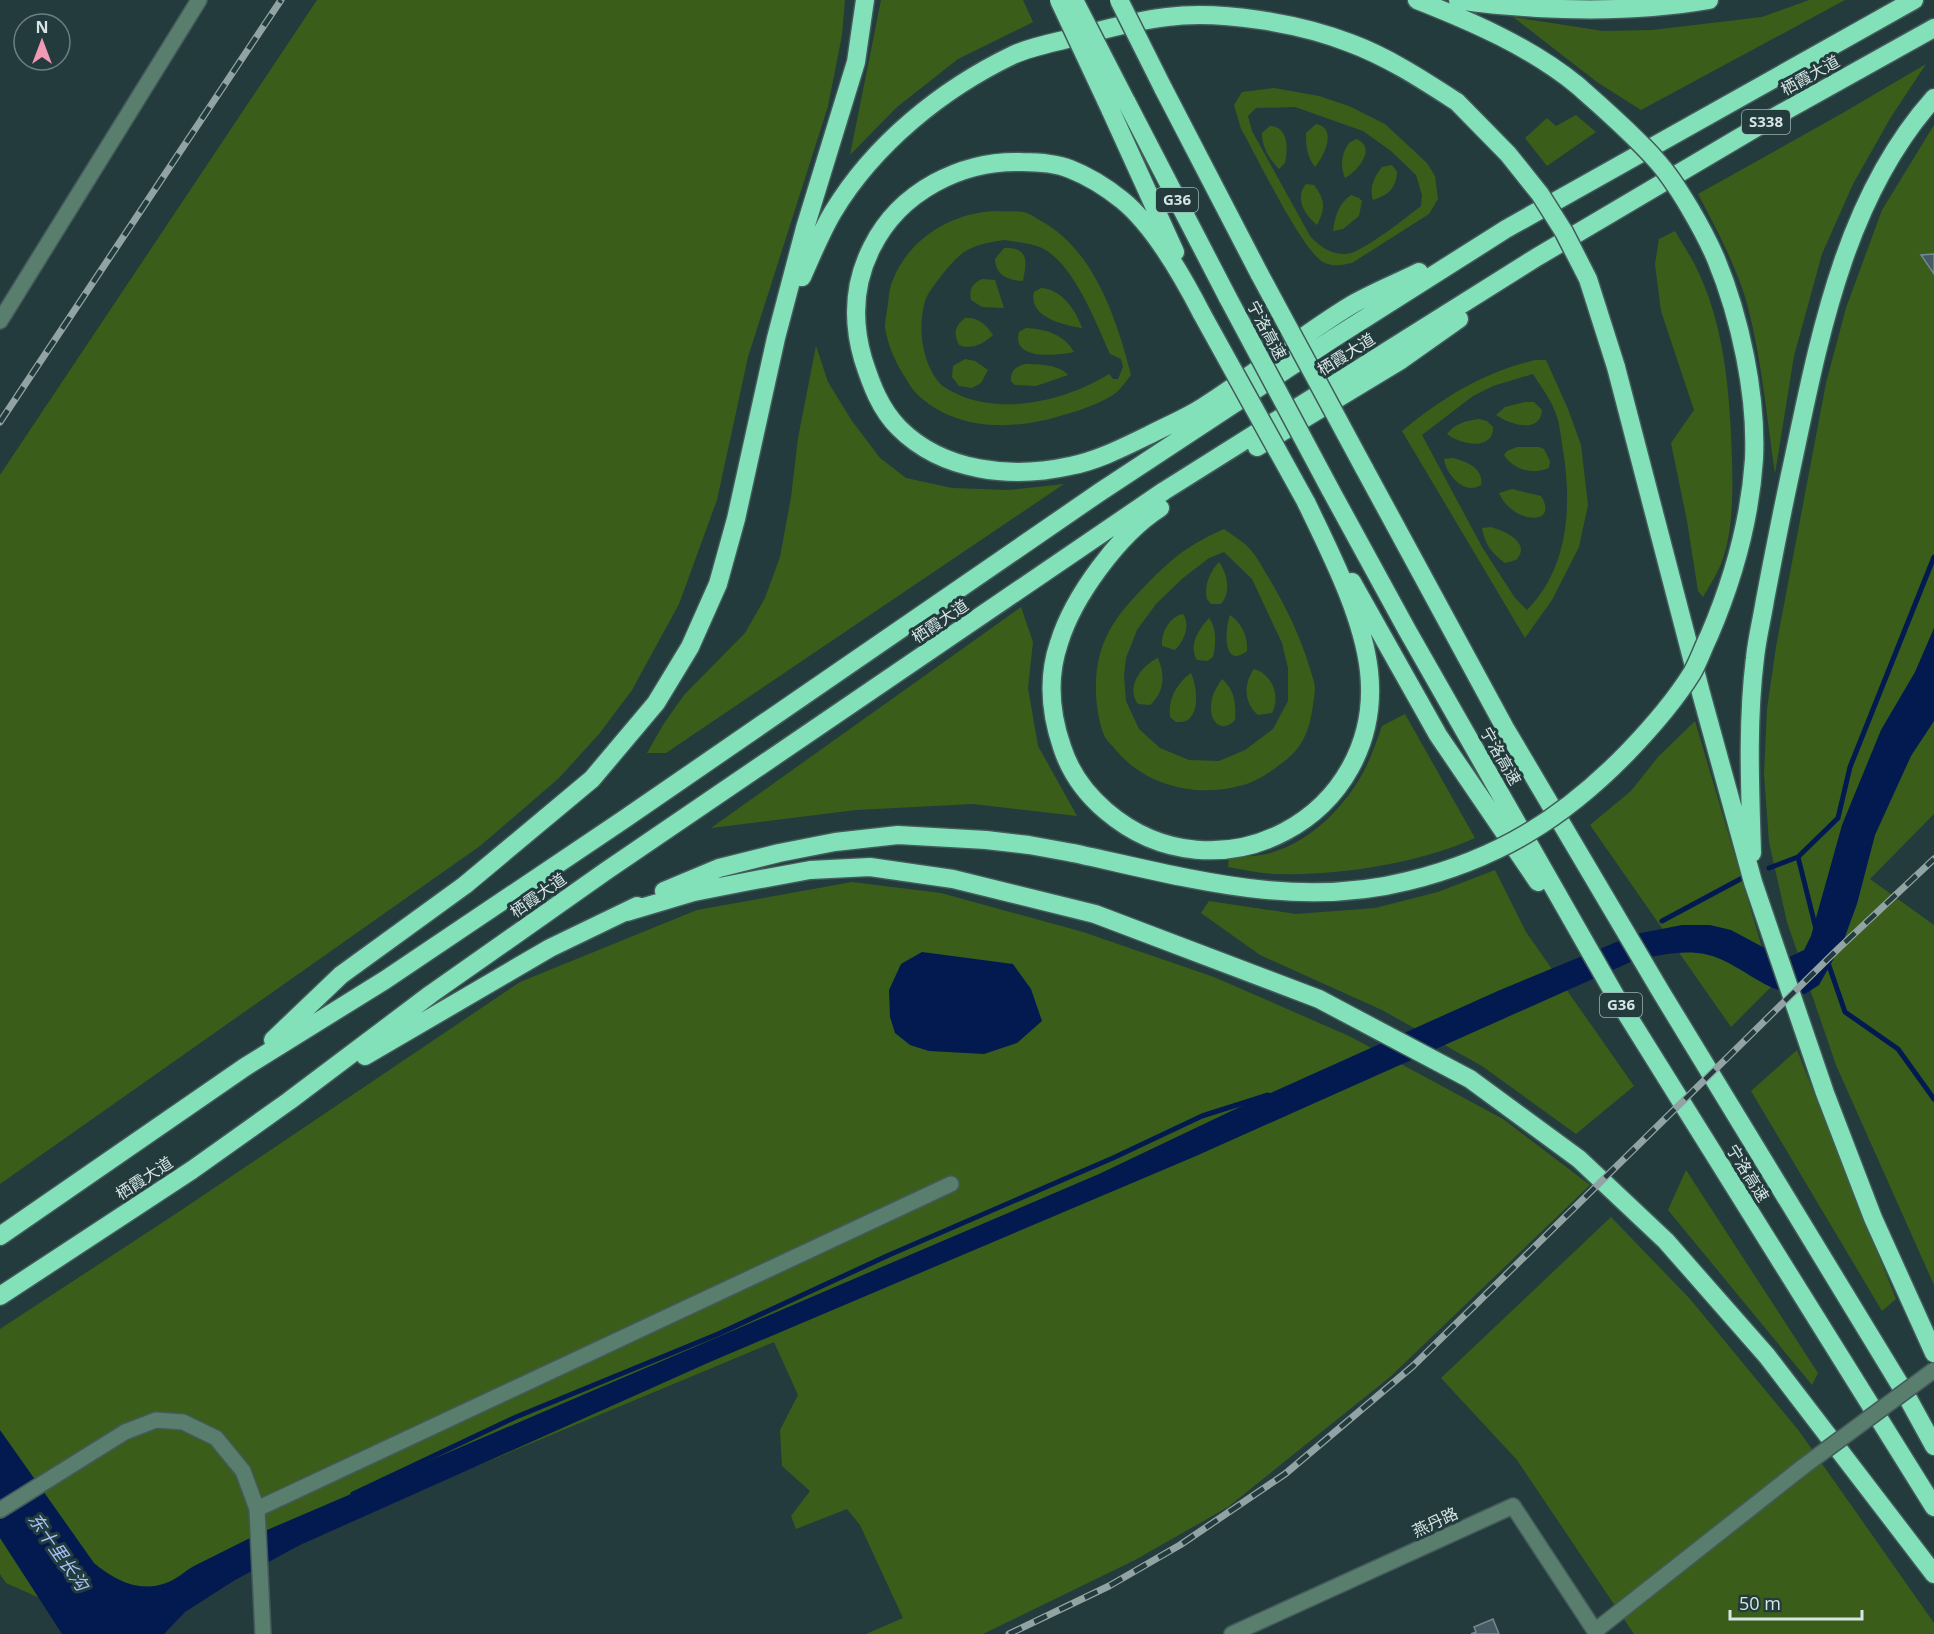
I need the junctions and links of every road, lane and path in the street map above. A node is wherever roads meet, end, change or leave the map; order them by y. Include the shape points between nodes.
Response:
1 (199, 0) edge
2 (865, 0) edge
3 (1059, 0) edge
4 (1074, 0) edge
5 (1119, 0) edge
6 (1417, 0) edge
7 (1458, 0) edge
8 (1709, 0) edge
9 (1914, 0) edge
10 (1934, 28) edge
11 (1934, 98) edge
12 (1118, 105) junction
13 (1600, 219) junction
14 (1506, 229) junction
15 (1192, 294) junction
16 (0, 321) edge
17 (776, 338) junction
18 (1306, 502) junction
19 (1753, 882) junction
20 (627, 912) junction
21 (1616, 997) junction
22 (245, 1067) junction
23 (289, 1101) junction
24 (951, 1184) dead end
25 (0, 1236) edge
26 (0, 1296) edge
27 (1934, 1353) edge
28 (1934, 1370) edge
29 (1934, 1446) edge
30 (1934, 1507) edge
31 (257, 1509) junction
32 (0, 1510) edge
33 (1934, 1574) edge
34 (1596, 1633) edge
35 (263, 1634) edge
36 (1232, 1634) edge

1 - 16 street
2 - 17 highway via 856,62
3 - 12 highway, bridge
4 - 12 highway, 宁洛高速 / G36, bridge
5 - 29 highway, 宁洛高速 / G36, bridge via 1260,274 1505,728
6 - 20 highway, bridge via 1550,63 1620,123 1658,162 1683,198 1715,258 1738,332 1754,423 1746,518 1728,590 1694,670 1648,731 1586,793 1546,823 1506,846 1407,882 1342,893 1235,888 1029,844 898,835 835,842 719,868 670,887
7 - 8 highway via 1586,11
9 - 14 highway, 栖霞大道 / S338
10 - 13 highway, 栖霞大道 / S338
11 - 19 highway via 1894,152 1849,244 1804,410 1755,657 1751,753
12 - 15 highway
12 - 21 highway, 宁洛高速 / G36, bridge via 1228,298 1407,630
13 - 18 highway via 1401,360 1147,516 1103,564 1074,605 1063,631 1051,678 1051,702 1056,730 1076,778 1093,800 1139,834 1172,846 1210,850 1261,843 1313,814 1330,797 1354,760 1362,741 1369,701 1367,654 1334,562
13 - 23 highway, 栖霞大道 via 1164,491 431,993
14 - 15 highway via 1354,304 1201,408 1130,444 1073,466 1048,470 1002,472 973,467 944,459 899,429 870,382 856,316 858,289 873,245 909,200 960,171 1014,161 1069,168 1123,201 1148,228
14 - 22 highway, 栖霞大道 via 1119,479 623,820 385,980
15 - 18 highway, bridge
17 - 19 highway, bridge via 816,243 834,211 876,156 958,86 1014,54 1169,16 1229,16 1275,23 1348,42 1375,54 1457,102 1508,154 1540,194 1588,279 1616,367
17 - 22 highway via 750,462 718,584 690,647 656,703 592,779 465,885 341,975
18 - 21 highway via 1438,735
19 - 27 highway via 1869,1208
20 - 23 highway via 550,948
20 - 33 highway via 694,892 750,881 810,870 870,867 953,879 1095,914 1319,999 1470,1079 1579,1159 1666,1241 1767,1356
21 - 30 highway, 宁洛高速 / G36
22 - 25 highway, 栖霞大道
23 - 26 highway, 栖霞大道
24 - 31 street
28 - 34 street, bridge via 1804,1466
31 - 32 street via 243,1471 216,1438 183,1422 156,1420 125,1432
31 - 35 street
34 - 36 street, 燕丹路 via 1513,1506

